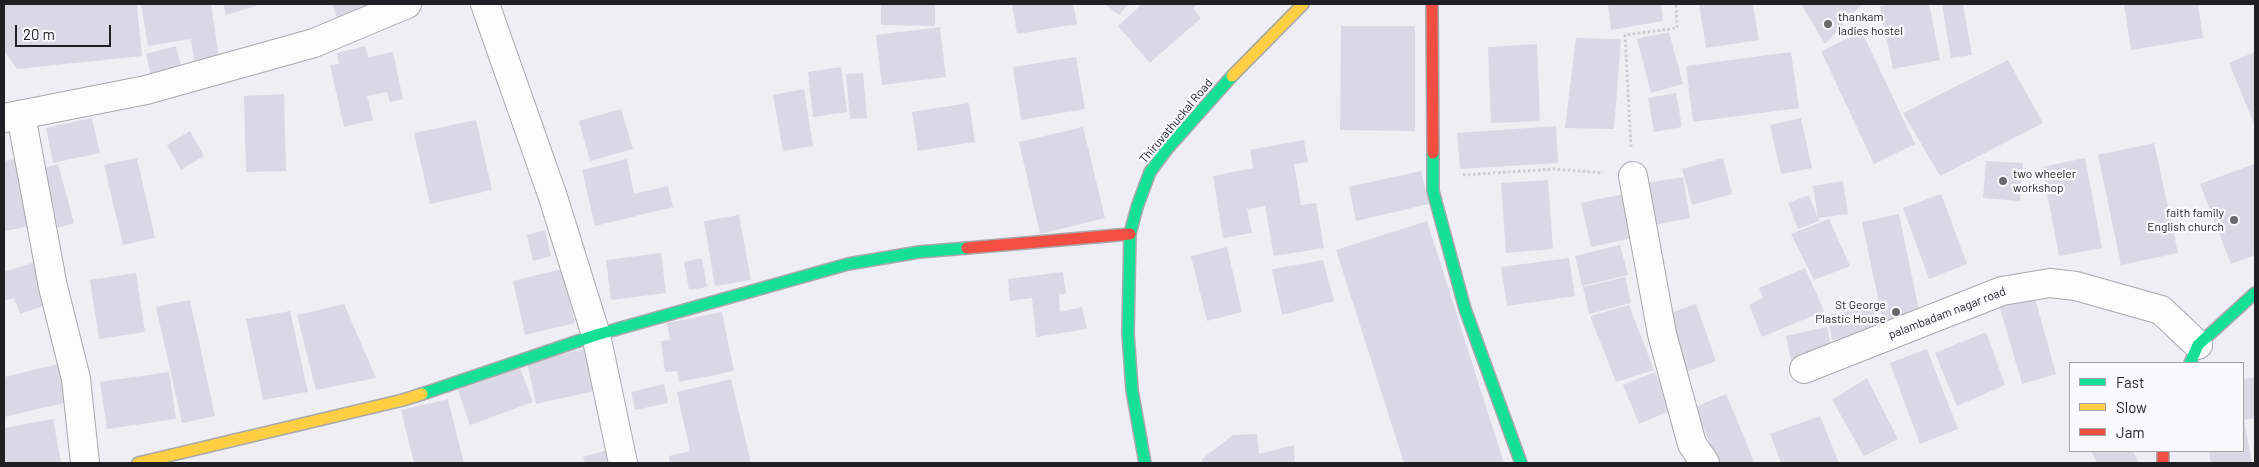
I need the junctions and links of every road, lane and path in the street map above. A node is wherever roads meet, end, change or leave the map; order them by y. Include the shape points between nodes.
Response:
1 (407, 4) edge
2 (485, 4) edge
3 (1303, 4) edge
4 (1432, 4) edge
5 (1676, 4) edge
6 (12, 117) edge
7 (1633, 176) junction
8 (1432, 177) junction
9 (1130, 234) junction
10 (2255, 294) edge
11 (596, 335) junction
12 (2194, 354) edge
13 (1804, 369) dead end
14 (85, 463) edge
15 (138, 463) edge
16 (623, 463) edge
17 (1145, 463) edge
18 (1520, 463) edge
19 (1705, 463) edge

1 - 6 street via 314,43 146,90
2 - 11 street via 553,197
3 - 9 street, Thiruvathuckal Road via 1217,92 1150,172
4 - 8 street
5 - 7 path via 1677,28 1624,35
6 - 14 street via 76,379
7 - 8 path via 1554,169
7 - 19 street via 1662,334 1692,444
8 - 18 street via 1436,206 1465,309
9 - 11 street via 919,252 848,264
9 - 17 street, Thiruvathuckal Road via 1128,333 1132,390
10 - 12 street
11 - 15 street via 403,400
11 - 16 street
12 - 13 street, palambadam nagar road via 2160,310 2076,286 2050,283 2002,290

